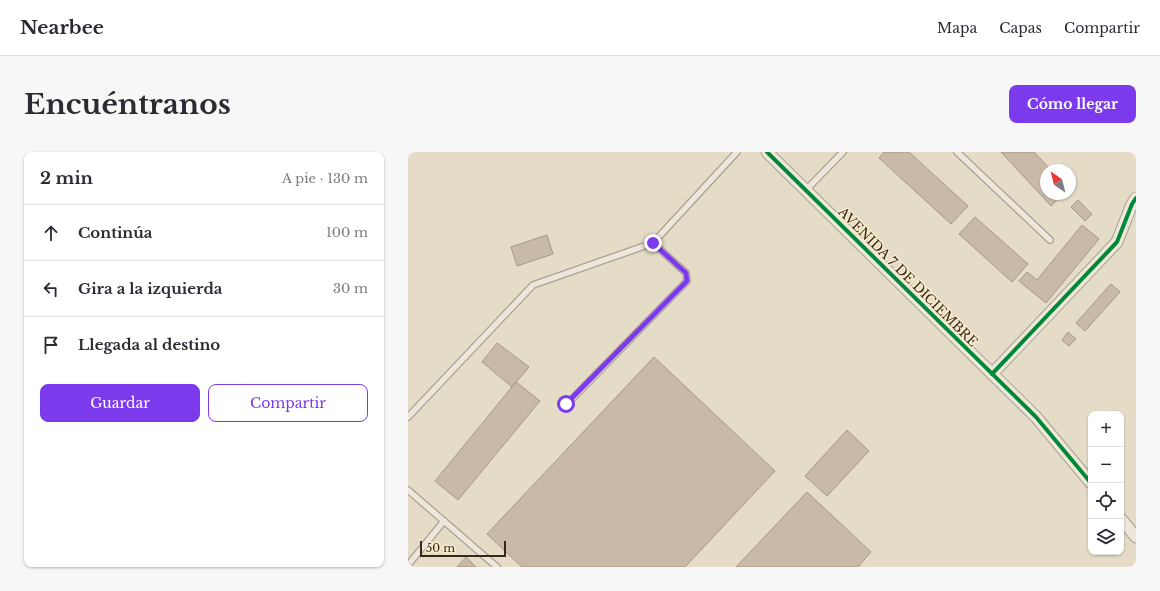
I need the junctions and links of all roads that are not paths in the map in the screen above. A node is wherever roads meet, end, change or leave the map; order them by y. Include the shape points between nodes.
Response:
1 (736, 152) edge
2 (767, 152) edge
3 (843, 152) edge
4 (957, 152) edge
5 (806, 190) junction
6 (1136, 198) edge
7 (1050, 240) dead end
8 (653, 243) junction
9 (992, 374) junction
10 (566, 404) dead end
11 (408, 417) edge
12 (1088, 479) edge
13 (408, 490) edge
14 (444, 521) junction
15 (1124, 523) edge
16 (1136, 537) edge
17 (408, 565) edge
18 (497, 567) edge

1 - 8 lane
2 - 5 street, AVENIDA 7 DE DICIEMBRE
3 - 5 lane
4 - 7 lane
5 - 9 street, AVENIDA 7 DE DICIEMBRE
6 - 9 street via 1117,242
8 - 10 lane via 686,273 687,281
8 - 11 lane via 533,285
9 - 12 street, AVENIDA 7 DE DICIEMBRE via 1036,417
13 - 14 lane
14 - 17 lane
14 - 18 lane
15 - 16 street

